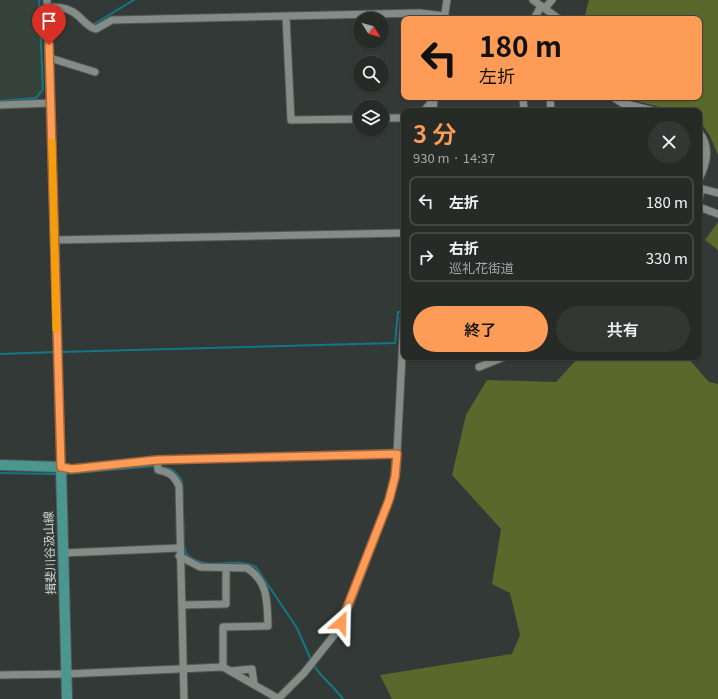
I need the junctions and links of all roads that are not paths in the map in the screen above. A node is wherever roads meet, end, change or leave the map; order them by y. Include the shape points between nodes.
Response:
1 (447, 0) edge
2 (532, 0) edge
3 (552, 0) edge
4 (48, 3) edge
5 (543, 7) junction
6 (438, 16) edge
7 (445, 16) edge
8 (536, 16) edge
9 (555, 16) edge
10 (286, 17) junction
11 (50, 58) junction
12 (95, 72) dead end
13 (432, 100) edge
14 (618, 100) edge
15 (51, 103) junction
16 (0, 105) edge
17 (426, 108) edge
18 (640, 108) edge
19 (389, 118) edge
20 (401, 118) edge
21 (353, 119) edge
22 (702, 136) edge
23 (702, 173) edge
24 (702, 189) edge
25 (718, 193) edge
26 (702, 208) edge
27 (718, 214) edge
28 (401, 233) edge
29 (55, 240) junction
30 (402, 360) edge
31 (496, 360) edge
32 (479, 367) dead end
33 (397, 454) junction
34 (157, 460) junction
35 (0, 466) edge
36 (61, 467) junction
37 (179, 548) junction
38 (63, 553) junction
39 (179, 556) junction
40 (226, 568) junction
41 (182, 606) junction
42 (183, 669) junction
43 (227, 669) junction
44 (66, 674) junction
45 (0, 675) edge
46 (254, 684) junction
47 (67, 699) edge
48 (184, 699) edge
49 (278, 699) edge

1 - 7 street
2 - 5 street
3 - 5 street
4 - 10 street via 74,12 96,30 112,20
4 - 11 street
5 - 8 street
5 - 9 street
6 - 10 street via 419,13
10 - 21 street via 291,120
11 - 12 street
11 - 15 street
13 - 17 street
14 - 18 street
15 - 16 street
15 - 29 street
19 - 20 street
22 - 23 street via 707,162
24 - 25 street
26 - 27 street
28 - 29 street
29 - 36 street
30 - 33 street
31 - 32 street
33 - 34 street
33 - 49 street via 389,500 347,611 328,644 302,676
34 - 36 street via 72,469
34 - 37 street via 158,470 174,476 179,486
35 - 36 main road
36 - 38 main road, 揖斐川谷汲山線
37 - 38 street
37 - 39 street
38 - 44 main road, 揖斐川谷汲山線
39 - 40 street via 200,567
39 - 41 street
40 - 41 street via 226,604
40 - 43 street via 247,568 262,582 267,594 268,626 222,627
41 - 42 street
42 - 43 street
42 - 44 street
42 - 48 street
43 - 46 street
43 - 46 street via 252,669
44 - 45 street
44 - 47 main road, 揖斐川谷汲山線
46 - 49 street

